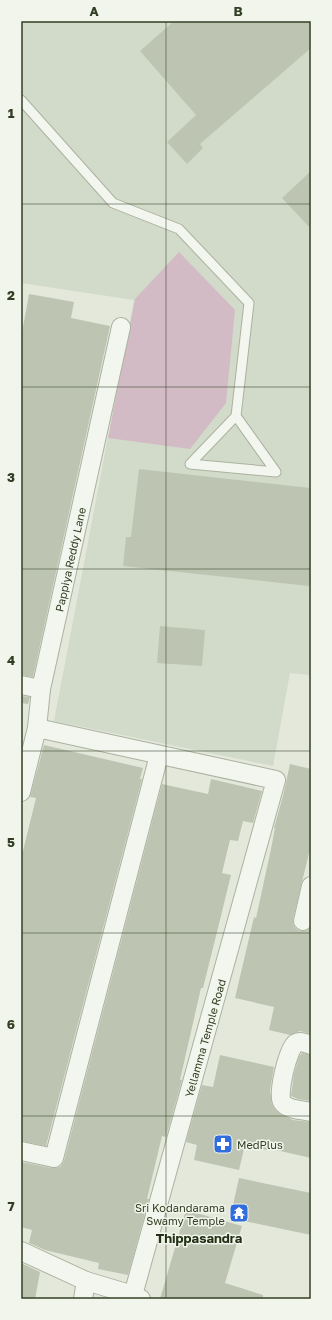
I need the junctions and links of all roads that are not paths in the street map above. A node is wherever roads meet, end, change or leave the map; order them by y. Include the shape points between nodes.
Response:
1 (21, 100) edge
2 (121, 327) dead end
3 (236, 416) junction
4 (21, 685) edge
5 (42, 690) junction
6 (37, 728) junction
7 (160, 755) junction
8 (21, 792) edge
9 (310, 892) edge
10 (303, 921) dead end
11 (311, 1045) edge
12 (311, 1112) edge
13 (21, 1151) edge
14 (21, 1251) edge
15 (86, 1281) junction
16 (137, 1297) edge
17 (83, 1299) edge

1 - 3 lane via 113,203 179,229 249,303
2 - 5 street, Pappiya Reddy Lane
3 - 3 lane via 190,464 276,472 267,459
4 - 5 street
5 - 6 street, Pappiya Reddy Lane
6 - 7 street
6 - 8 street, Pappiya Reddy Lane
7 - 13 street via 54,1158
7 - 16 street, Yellamma Temple Road via 276,780
9 - 10 street
11 - 12 street via 298,1042 295,1044 290,1052 280,1092 282,1102 287,1107
14 - 15 street
15 - 16 street
15 - 17 street

